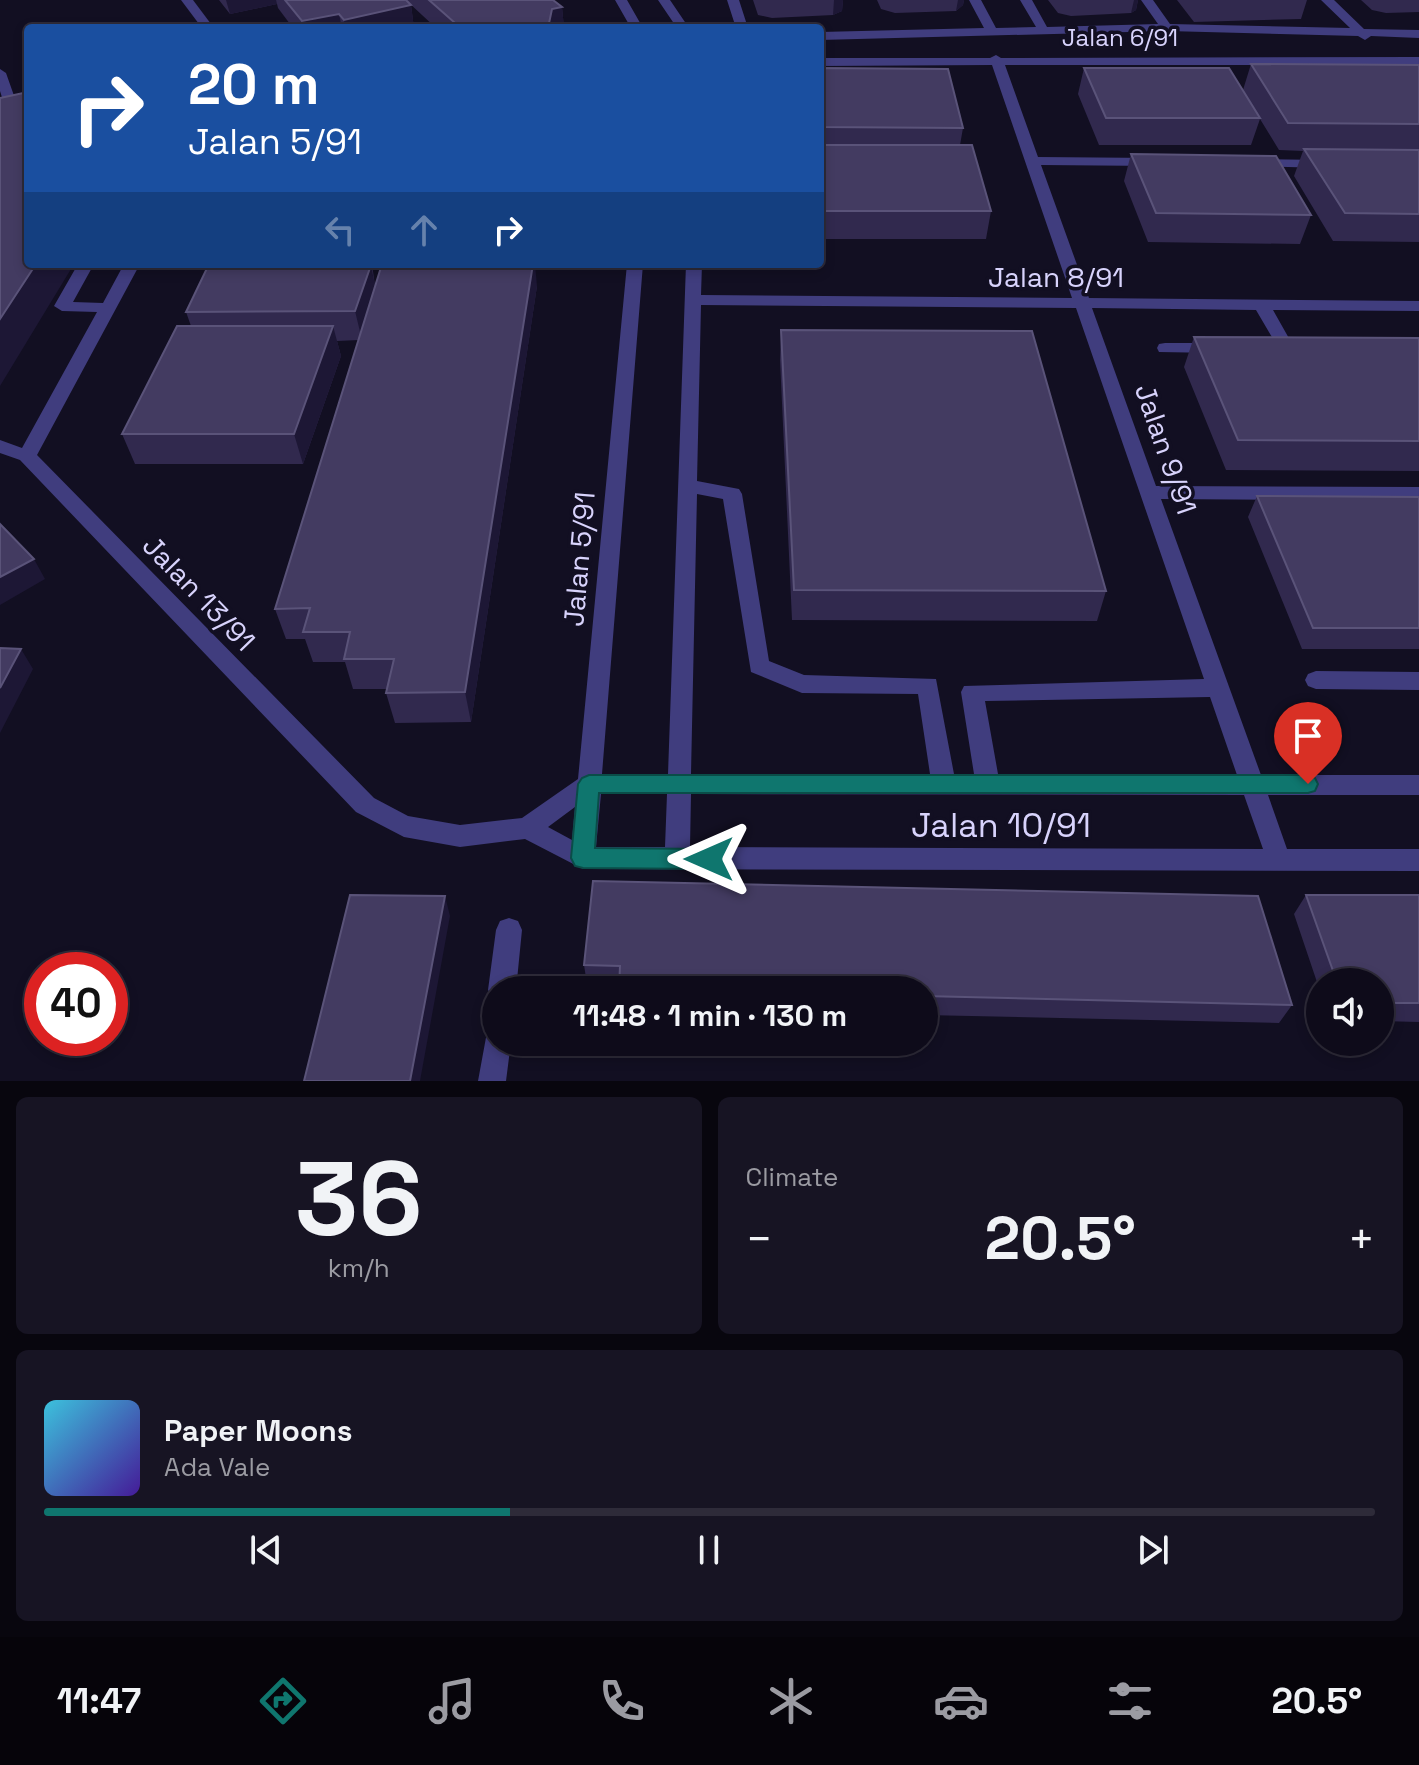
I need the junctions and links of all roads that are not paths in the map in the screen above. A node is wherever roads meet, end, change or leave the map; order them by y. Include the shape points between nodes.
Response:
1 (187, 0) edge
2 (621, 0) edge
3 (664, 0) edge
4 (733, 0) edge
5 (975, 0) edge
6 (1026, 0) edge
7 (1147, 0) edge
8 (1327, 0) edge
9 (205, 24) edge
10 (635, 24) edge
11 (680, 24) edge
12 (741, 24) edge
13 (1167, 27) junction
14 (1044, 31) junction
15 (992, 32) junction
16 (1362, 34) junction
17 (1419, 34) edge
18 (875, 35) junction
19 (824, 36) edge
20 (996, 59) junction
21 (883, 61) junction
22 (1392, 61) junction
23 (1419, 61) edge
24 (824, 62) edge
25 (0, 73) edge
26 (24, 111) edge
27 (1032, 161) junction
28 (1172, 162) edge
29 (1233, 163) edge
30 (1342, 164) edge
31 (84, 268) edge
32 (130, 268) edge
33 (635, 268) edge
34 (694, 268) edge
35 (693, 300) junction
36 (1082, 303) junction
37 (1262, 305) junction
38 (1419, 306) edge
39 (108, 308) junction
40 (1165, 348) dead end
41 (1241, 349) edge
42 (1287, 349) edge
43 (0, 446) edge
44 (27, 456) junction
45 (688, 486) junction
46 (1149, 492) junction
47 (1419, 494) edge
48 (1316, 680) dead end
49 (1419, 681) edge
50 (1218, 688) junction
51 (589, 784) junction
52 (1252, 784) junction
53 (679, 785) junction
54 (944, 785) junction
55 (988, 785) junction
56 (1419, 785) edge
57 (527, 828) junction
58 (583, 858) junction
59 (677, 859) junction
60 (1279, 860) junction
61 (1419, 860) edge
62 (509, 930) dead end
63 (504, 976) edge
64 (495, 1056) edge
65 (492, 1081) edge

1 - 9 street
2 - 10 street
3 - 11 street
4 - 12 street
5 - 15 street
6 - 14 street
7 - 13 street
8 - 16 street
13 - 14 street
13 - 16 street
14 - 15 street
15 - 18 street
16 - 17 street
16 - 22 street
18 - 19 street
18 - 21 street
20 - 21 street, Jalan 6/91
20 - 22 street, Jalan 6/91
20 - 27 street, Jalan 9/91
21 - 24 street, Jalan 6/91
22 - 23 street, Jalan 6/91
25 - 26 street via 13,110
27 - 28 street
27 - 36 street, Jalan 9/91
29 - 30 street
31 - 39 street via 62,306
32 - 39 street
33 - 51 street, Jalan 5/91
34 - 35 street
35 - 36 street, Jalan 8/91
35 - 45 street
36 - 37 street, Jalan 8/91
36 - 46 street, Jalan 9/91
37 - 38 street, Jalan 8/91
37 - 42 street
39 - 44 street
40 - 41 street
43 - 44 street
44 - 57 street, Jalan 13/91 via 365,805 404,826 460,836
45 - 53 street
45 - 54 street via 732,494 759,666 802,684 928,685
46 - 47 street
46 - 50 street, Jalan 9/91
48 - 49 street
50 - 52 street, Jalan 9/91
50 - 55 street via 972,692
51 - 53 street, Jalan 10/91
51 - 57 street
51 - 58 street, Jalan 5/91
52 - 55 street, Jalan 10/91
52 - 56 street, Jalan 10/91
52 - 60 street, Jalan 9/91
53 - 54 street, Jalan 10/91
53 - 59 street
54 - 55 street, Jalan 10/91
57 - 58 street
58 - 59 street, Jalan 10/91
59 - 60 street, Jalan 10/91
60 - 61 street, Jalan 10/91
62 - 63 street
64 - 65 street

